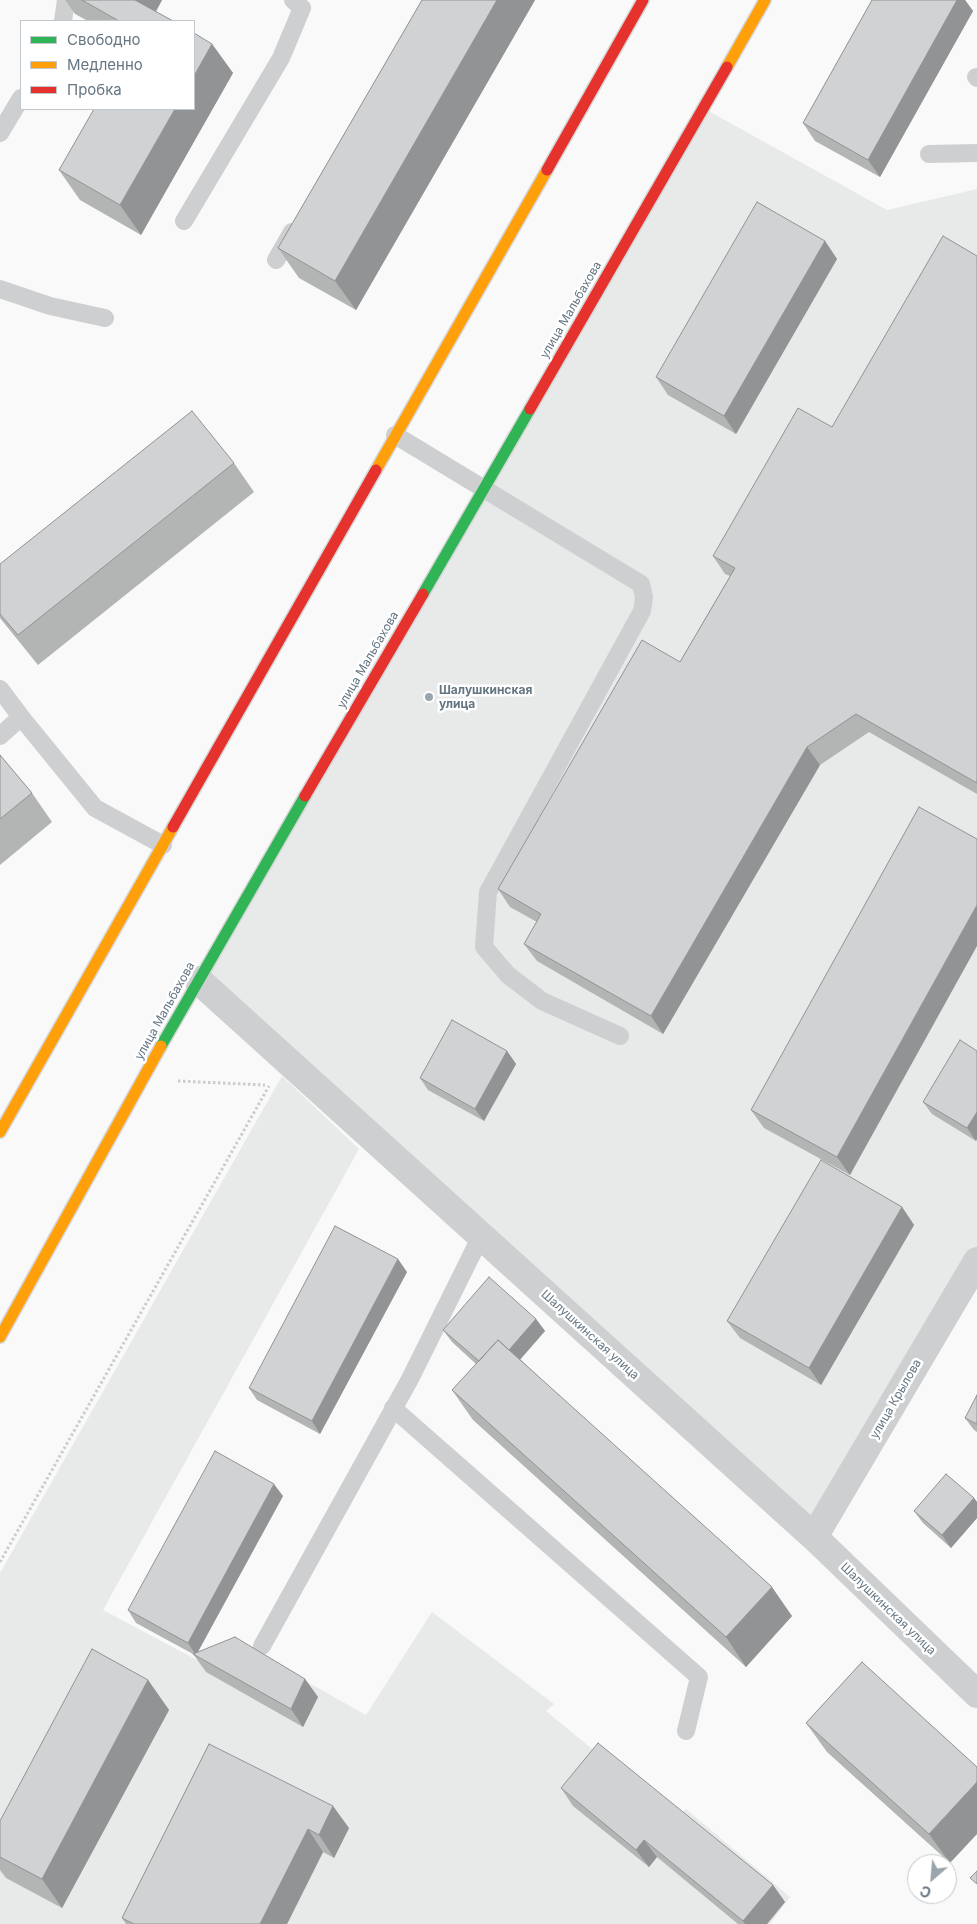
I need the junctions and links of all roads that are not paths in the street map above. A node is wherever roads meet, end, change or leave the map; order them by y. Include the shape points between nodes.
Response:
1 (66, 0) edge
2 (293, 0) edge
3 (643, 0) edge
4 (765, 0) edge
5 (62, 20) edge
6 (20, 100) edge
7 (0, 133) edge
8 (977, 153) edge
9 (929, 154) dead end
10 (301, 216) edge
11 (184, 221) dead end
12 (276, 260) dead end
13 (0, 289) edge
14 (105, 318) dead end
15 (396, 435) junction
16 (485, 488) junction
17 (0, 689) edge
18 (21, 717) junction
19 (0, 736) edge
20 (163, 845) junction
21 (198, 980) junction
22 (620, 1036) dead end
23 (0, 1132) edge
24 (481, 1236) junction
25 (977, 1261) edge
26 (0, 1337) edge
27 (393, 1408) junction
28 (814, 1537) junction
29 (262, 1646) dead end
30 (977, 1694) edge
31 (686, 1731) dead end

1 - 5 lane
2 - 11 lane via 302,8 281,58
3 - 15 main road
4 - 16 main road, улица Мальбахова
6 - 7 lane
8 - 9 lane
10 - 12 lane
13 - 14 lane via 50,306
15 - 16 lane
15 - 20 main road
16 - 21 main road, улица Мальбахова
16 - 22 lane via 641,584 644,597 642,611 488,892 484,947 508,975 542,1001
17 - 18 lane
18 - 19 lane
18 - 20 lane via 94,808
20 - 23 main road
21 - 24 street, Шалушкинская улица
21 - 26 main road, улица Мальбахова
24 - 27 lane
24 - 28 street, Шалушкинская улица
25 - 28 street, улица Крылова
27 - 29 lane
27 - 31 lane via 699,1678
28 - 30 street, Шалушкинская улица

